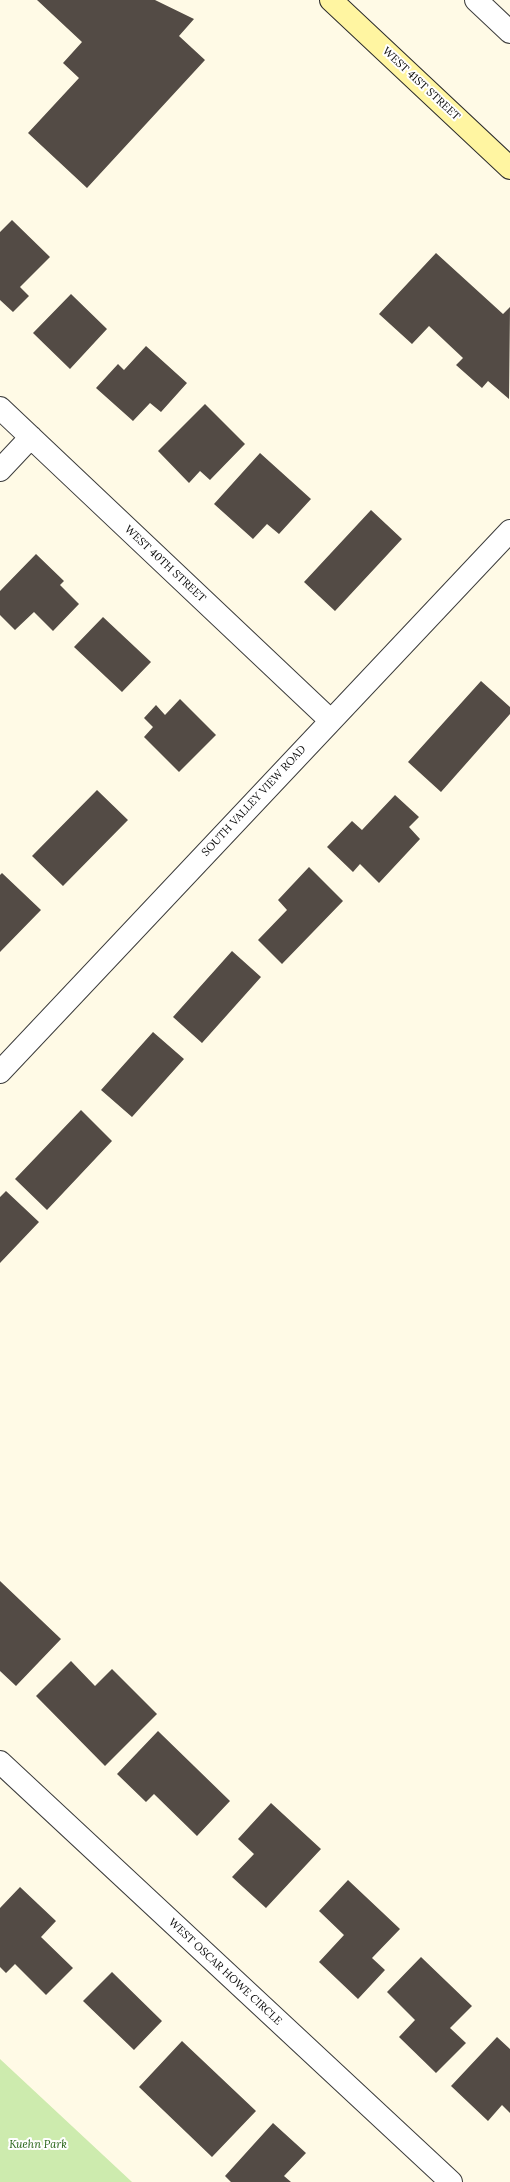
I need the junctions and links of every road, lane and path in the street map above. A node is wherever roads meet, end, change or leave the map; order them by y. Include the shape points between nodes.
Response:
1 (332, 0) edge
2 (476, 0) edge
3 (510, 32) edge
4 (510, 168) edge
5 (0, 408) edge
6 (31, 437) junction
7 (0, 470) edge
8 (510, 531) edge
9 (330, 720) junction
10 (0, 1072) edge
11 (0, 1762) edge
12 (451, 2182) edge

1 - 4 main road, WEST 41ST STREET
2 - 3 street
5 - 6 street, WEST 40TH STREET
6 - 7 street
6 - 9 street, WEST 40TH STREET
8 - 9 street, SOUTH VALLEY VIEW ROAD
9 - 10 street, SOUTH VALLEY VIEW ROAD
11 - 12 street, WEST OSCAR HOWE CIRCLE

